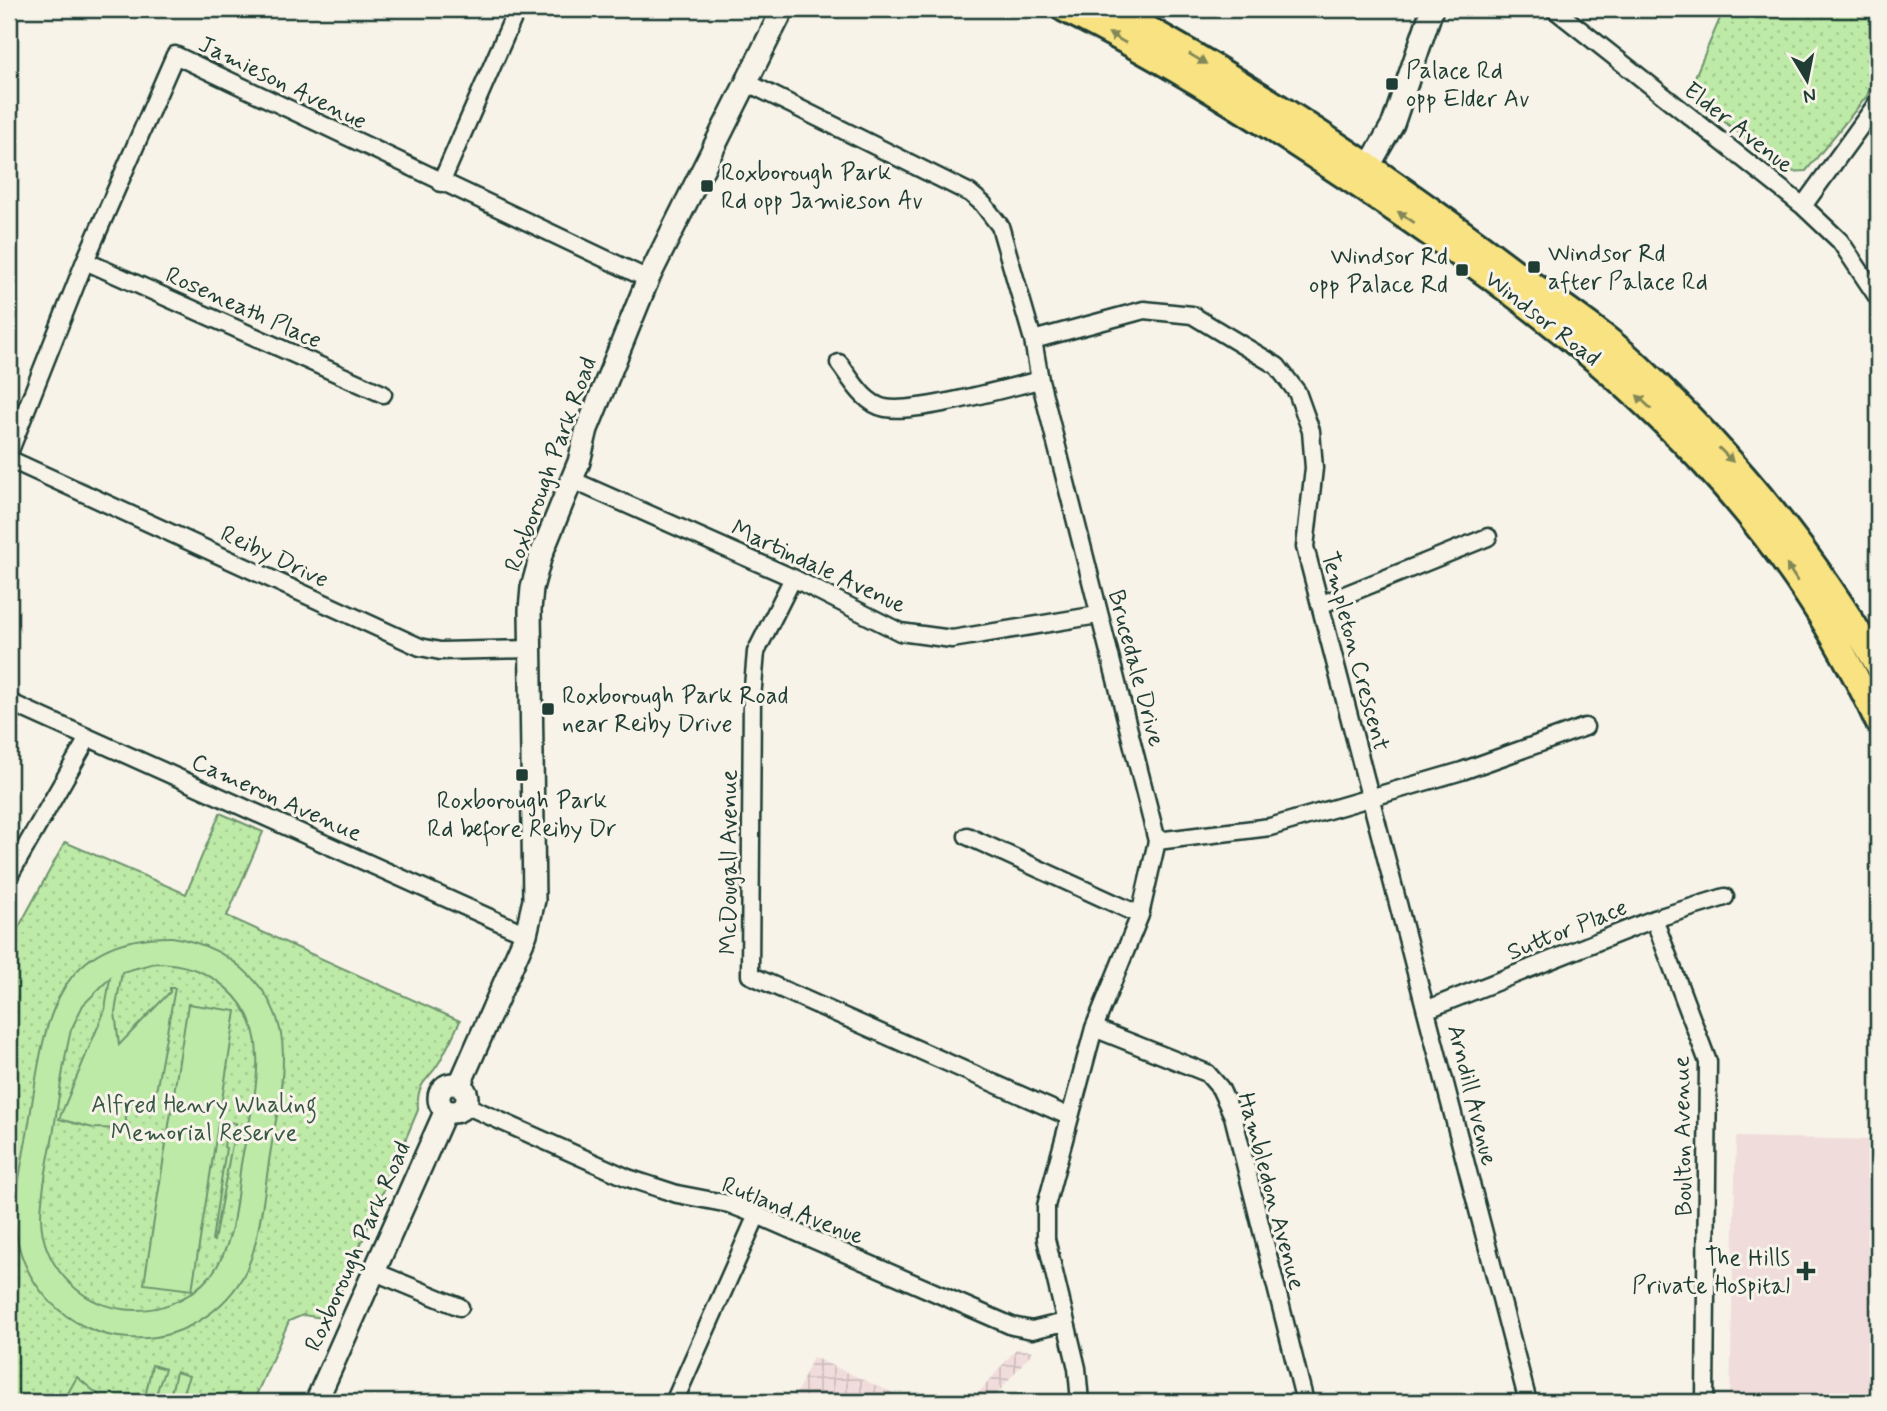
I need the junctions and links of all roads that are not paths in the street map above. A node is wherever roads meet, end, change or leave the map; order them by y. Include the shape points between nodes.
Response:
1 (517, 9) edge
2 (783, 9) edge
3 (1064, 9) edge
4 (1112, 9) edge
5 (1432, 9) edge
6 (1554, 9) edge
7 (748, 83) junction
8 (1878, 102) edge
9 (1369, 166) junction
10 (441, 183) junction
11 (1803, 206) junction
12 (85, 261) junction
13 (648, 279) junction
14 (1878, 298) edge
15 (1033, 341) junction
16 (839, 363) dead end
17 (1040, 380) junction
18 (383, 394) dead end
19 (9, 453) edge
20 (9, 459) edge
21 (572, 480) junction
22 (1488, 537) dead end
23 (793, 578) junction
24 (1320, 605) junction
25 (1098, 615) junction
26 (531, 649) junction
27 (1878, 665) edge
28 (9, 702) edge
29 (1878, 722) edge
30 (1585, 727) dead end
31 (88, 738) junction
32 (1372, 800) junction
33 (967, 836) dead end
34 (1157, 841) junction
35 (9, 877) edge
36 (1725, 897) dead end
37 (1140, 915) junction
38 (1654, 919) junction
39 (527, 934) junction
40 (1428, 1009) junction
41 (1094, 1028) junction
42 (457, 1100) junction
43 (1068, 1116) junction
44 (757, 1215) junction
45 (375, 1272) junction
46 (460, 1307) dead end
47 (1065, 1322) junction
48 (316, 1402) edge
49 (674, 1402) edge
50 (1080, 1402) edge
51 (1305, 1402) edge
52 (1528, 1402) edge
53 (1705, 1402) edge

1 - 10 street
2 - 7 street, Roxborough Park Road
29 -> 3 main road, Windsor Road via 1779,552 1685,442 1576,341 1465,257 1282,134
4 -> 9 main road, Windsor Road
5 - 9 street via 1393,124
6 - 11 street, Elder Avenue
7 - 13 street, Roxborough Park Road
7 - 15 street, Brucedale Drive via 930,173 984,205 1000,226
8 - 11 street
9 -> 27 main road, Windsor Road via 1635,363 1735,464 1853,620
10 - 12 street, Jamieson Avenue via 175,55
10 - 13 street, Jamieson Avenue
11 - 14 street, Elder Avenue via 1840,241
12 - 18 street, Roseneath Place
12 - 19 street, Jamieson Avenue
13 - 21 street, Roxborough Park Road via 587,429
15 - 17 street, Brucedale Drive
15 - 24 street, Templeton Crescent via 1144,310 1192,315 1277,366 1297,392 1311,431 1314,468 1305,547
16 - 17 street via 861,394 884,408 918,407
17 - 25 street, Brucedale Drive
20 - 26 street, Reiby Drive via 420,647 440,651
21 - 23 street, Martindale Avenue
21 - 26 street, Roxborough Park Road via 536,570
22 - 24 street
23 - 25 street, Martindale Avenue via 900,632 952,639
23 - 43 street, McDougall Avenue via 756,652 750,975
24 - 32 street, Templeton Crescent
25 - 34 street, Brucedale Drive
26 - 39 street, Roxborough Park Road via 536,882
28 - 31 street, Cameron Avenue
30 - 32 street
31 - 35 street
31 - 39 street, Cameron Avenue
32 - 34 street via 1270,827
32 - 40 street, Arndill Avenue
33 - 37 street
34 - 37 street, Brucedale Drive
36 - 38 street, Suttor Place
37 - 41 street, Brucedale Drive
38 - 40 street, Suttor Place
38 - 53 street, Boulton Avenue via 1708,1062
39 - 42 street, Roxborough Park Road
40 - 52 street, Arndill Avenue
41 - 43 street, Brucedale Drive
41 - 51 street, Hambledon Avenue via 1207,1073 1220,1088 1233,1116
42 - 44 street, Rutland Avenue via 628,1178
42 - 45 street, Roxborough Park Road
43 - 47 street, Brucedale Drive via 1046,1206 1045,1239
44 - 47 street, Rutland Avenue via 1012,1326 1032,1330
44 - 49 street
45 - 46 street
45 - 48 street, Roxborough Park Road
47 - 50 street, Brucedale Drive

